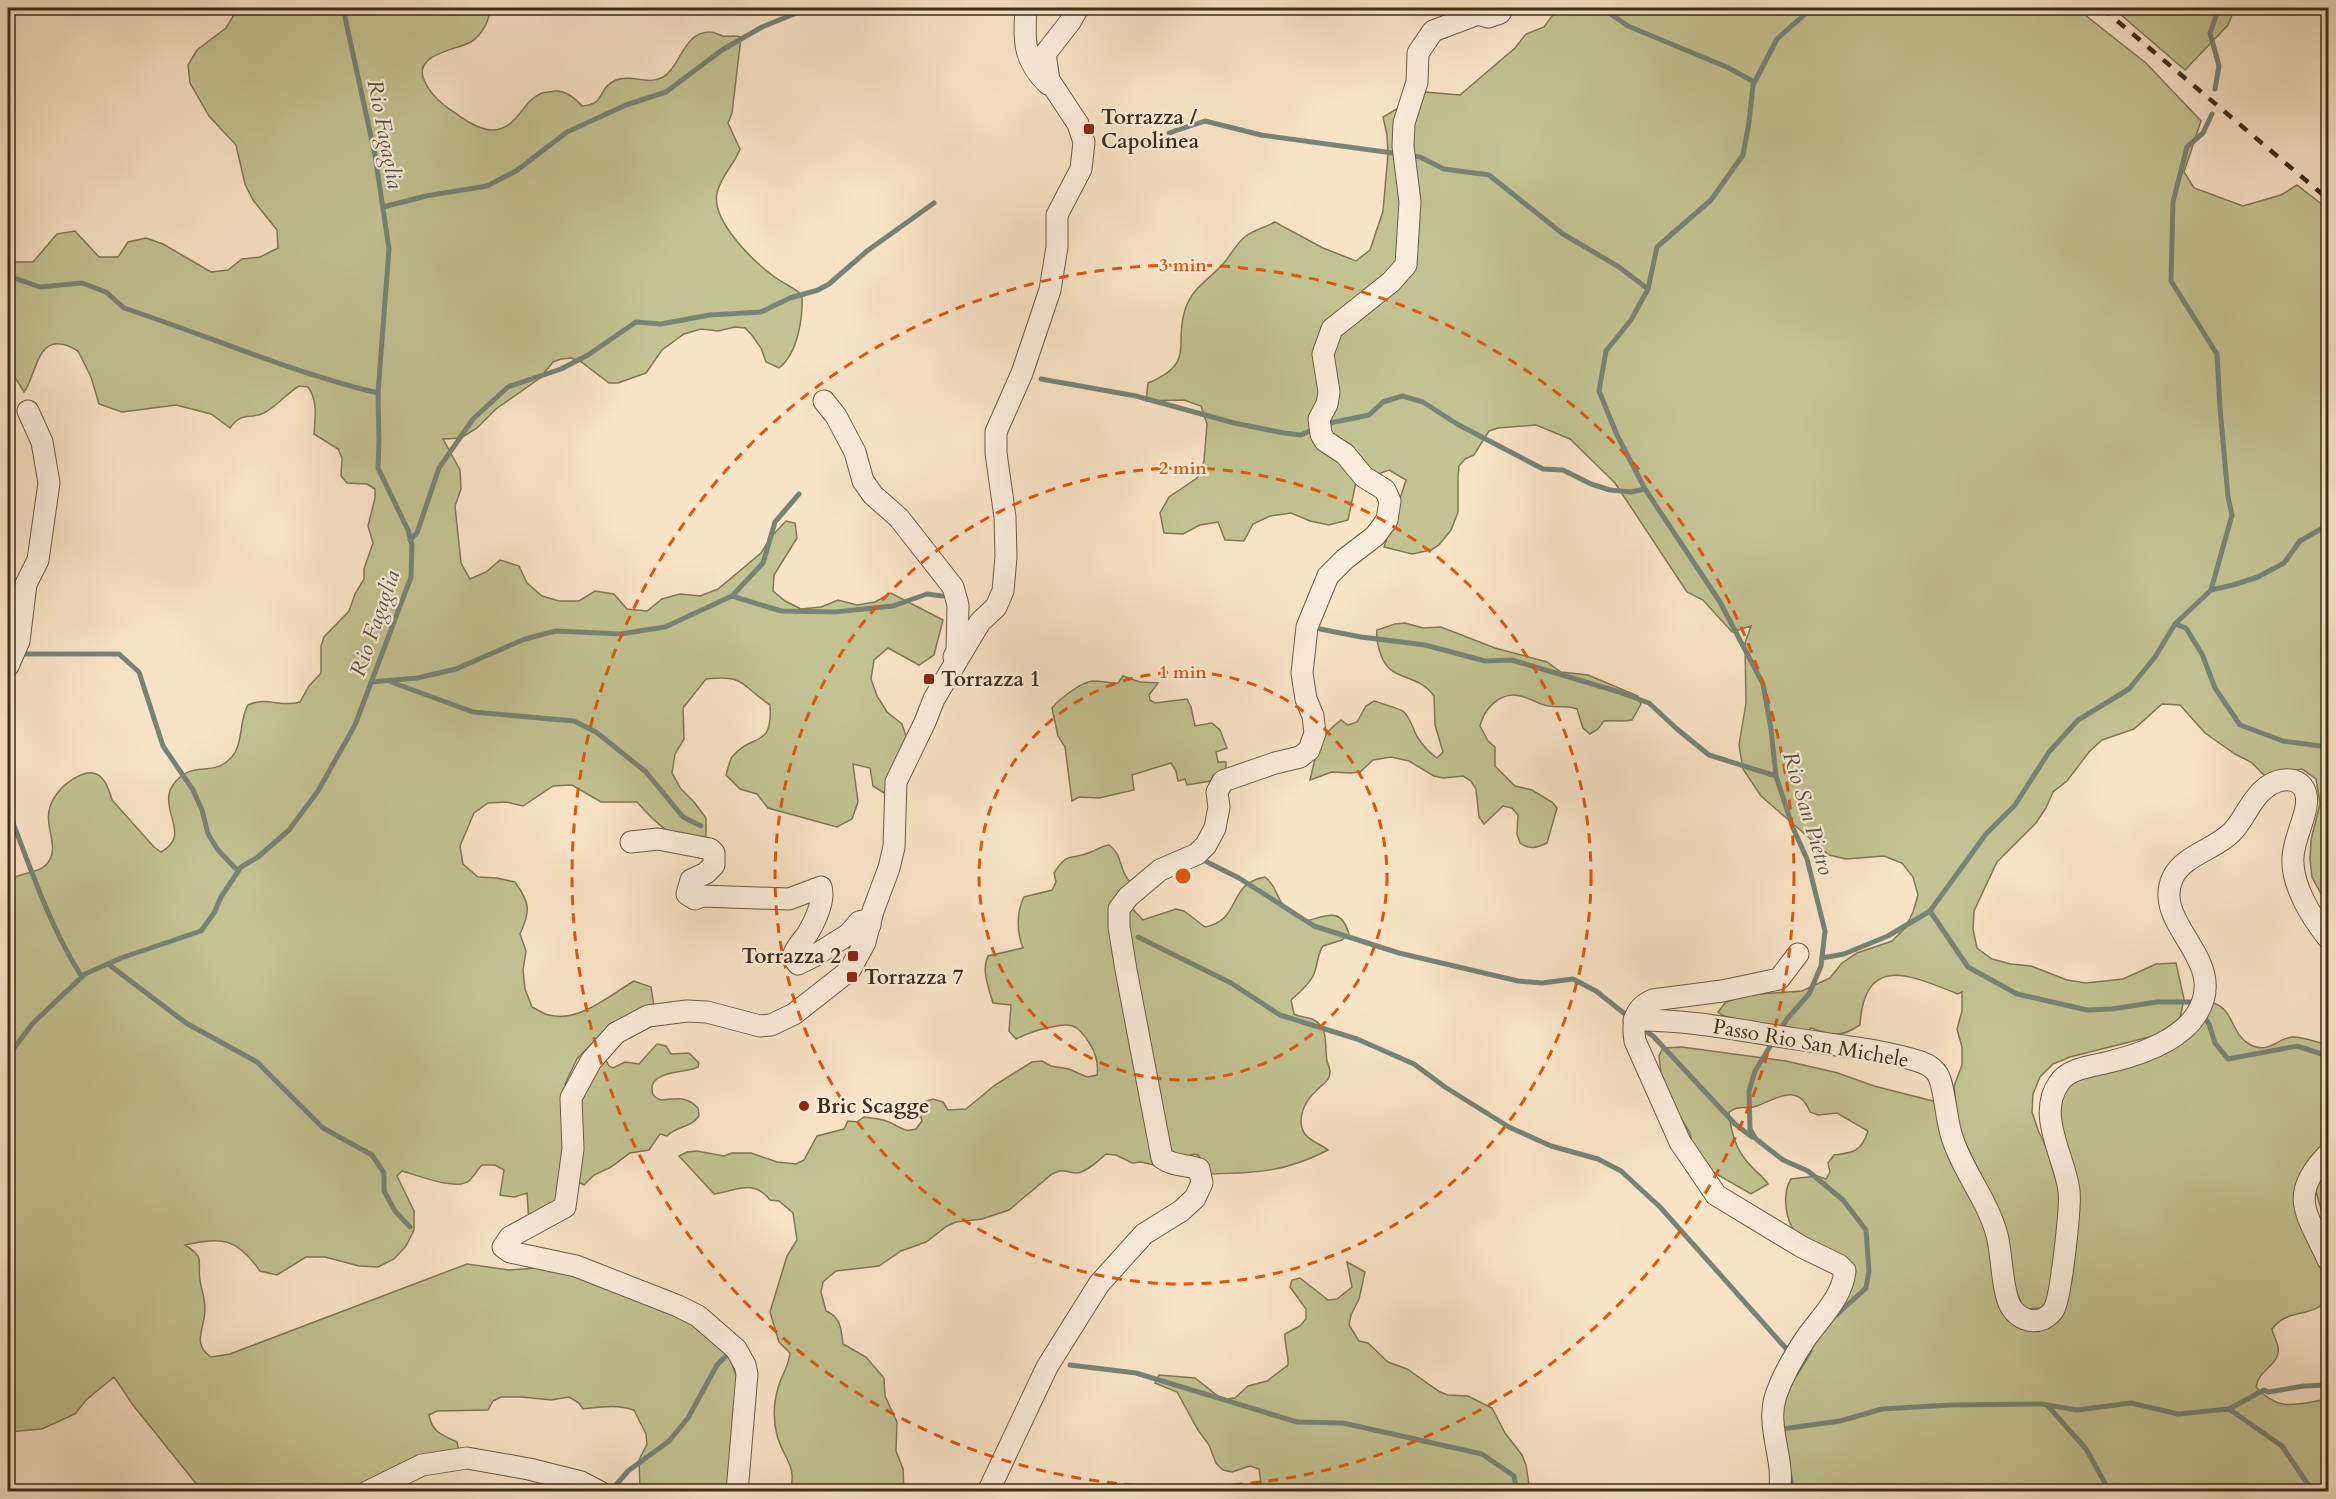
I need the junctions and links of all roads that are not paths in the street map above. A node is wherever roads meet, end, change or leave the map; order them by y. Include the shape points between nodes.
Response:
1 (1026, 8) edge
2 (1078, 8) edge
3 (1503, 8) edge
4 (1055, 91) junction
5 (824, 401) dead end
6 (28, 411) dead end
7 (8, 666) edge
8 (945, 680) junction
9 (631, 842) dead end
10 (870, 925) junction
11 (2328, 938) edge
12 (1798, 954) dead end
13 (1634, 1020) junction
14 (2328, 1154) edge
15 (2328, 1260) edge
16 (367, 1491) edge
17 (600, 1491) edge
18 (737, 1491) edge
19 (988, 1491) edge
20 (1779, 1491) edge

1 - 4 street via 1030,62
2 - 4 street via 1045,54
3 - 19 street via 1488,17 1478,14 1433,31 1418,53 1417,82 1404,123 1410,202 1406,265 1391,282 1332,329 1323,354 1329,392 1319,419 1321,434 1364,477 1385,490 1390,501 1387,520 1375,536 1328,576 1307,627 1302,673 1315,733 1310,750 1300,757 1223,781 1217,792 1215,828 1206,845 1197,854 1160,870 1119,909 1126,970 1162,1158 1172,1165 1199,1169 1202,1183 1195,1198 1144,1234 1099,1284 1047,1367
4 - 8 street via 1078,124 1084,142 1081,168 1058,215 1050,290 1022,373 996,432 1005,517 1003,591
5 - 8 street via 855,452 863,481 899,518 953,587 958,605 957,651
6 - 7 street via 42,442 49,483 38,560 26,584 18,641
8 - 10 street via 896,782 894,847
9 - 10 street via 658,839 710,849 714,865 691,880 687,894 694,899 789,899 821,887 822,898 809,932 793,957 798,964 849,934 859,922
10 - 18 street via 850,970 784,1020 760,1026 706,1012 666,1012 648,1016 616,1033 591,1061 571,1098 573,1149 565,1207 504,1244 506,1250 516,1254 576,1266 678,1306 698,1316 736,1349 747,1374
11 - 13 street, Passo Rio San Michele via 2302,895 2292,862 2307,792 2298,782 2279,781 2258,794 2234,831 2182,865 2171,882 2173,912 2205,973 2204,995 2196,1015 2160,1044 2076,1071 2056,1086 2051,1125 2070,1194 2069,1215 2055,1307 2044,1318 2034,1321 2014,1312 2007,1300 1995,1228 1953,1141 1941,1078 1932,1067 1882,1052 1666,1020
12 - 13 street via 1779,979 1653,1000 1636,1012
13 - 20 street via 1635,1041 1680,1142 1716,1195 1845,1271 1840,1293 1789,1365 1775,1397 1773,1426
14 - 15 street via 2306,1181 2303,1196 2306,1212
16 - 17 street via 422,1464 467,1458 571,1479

